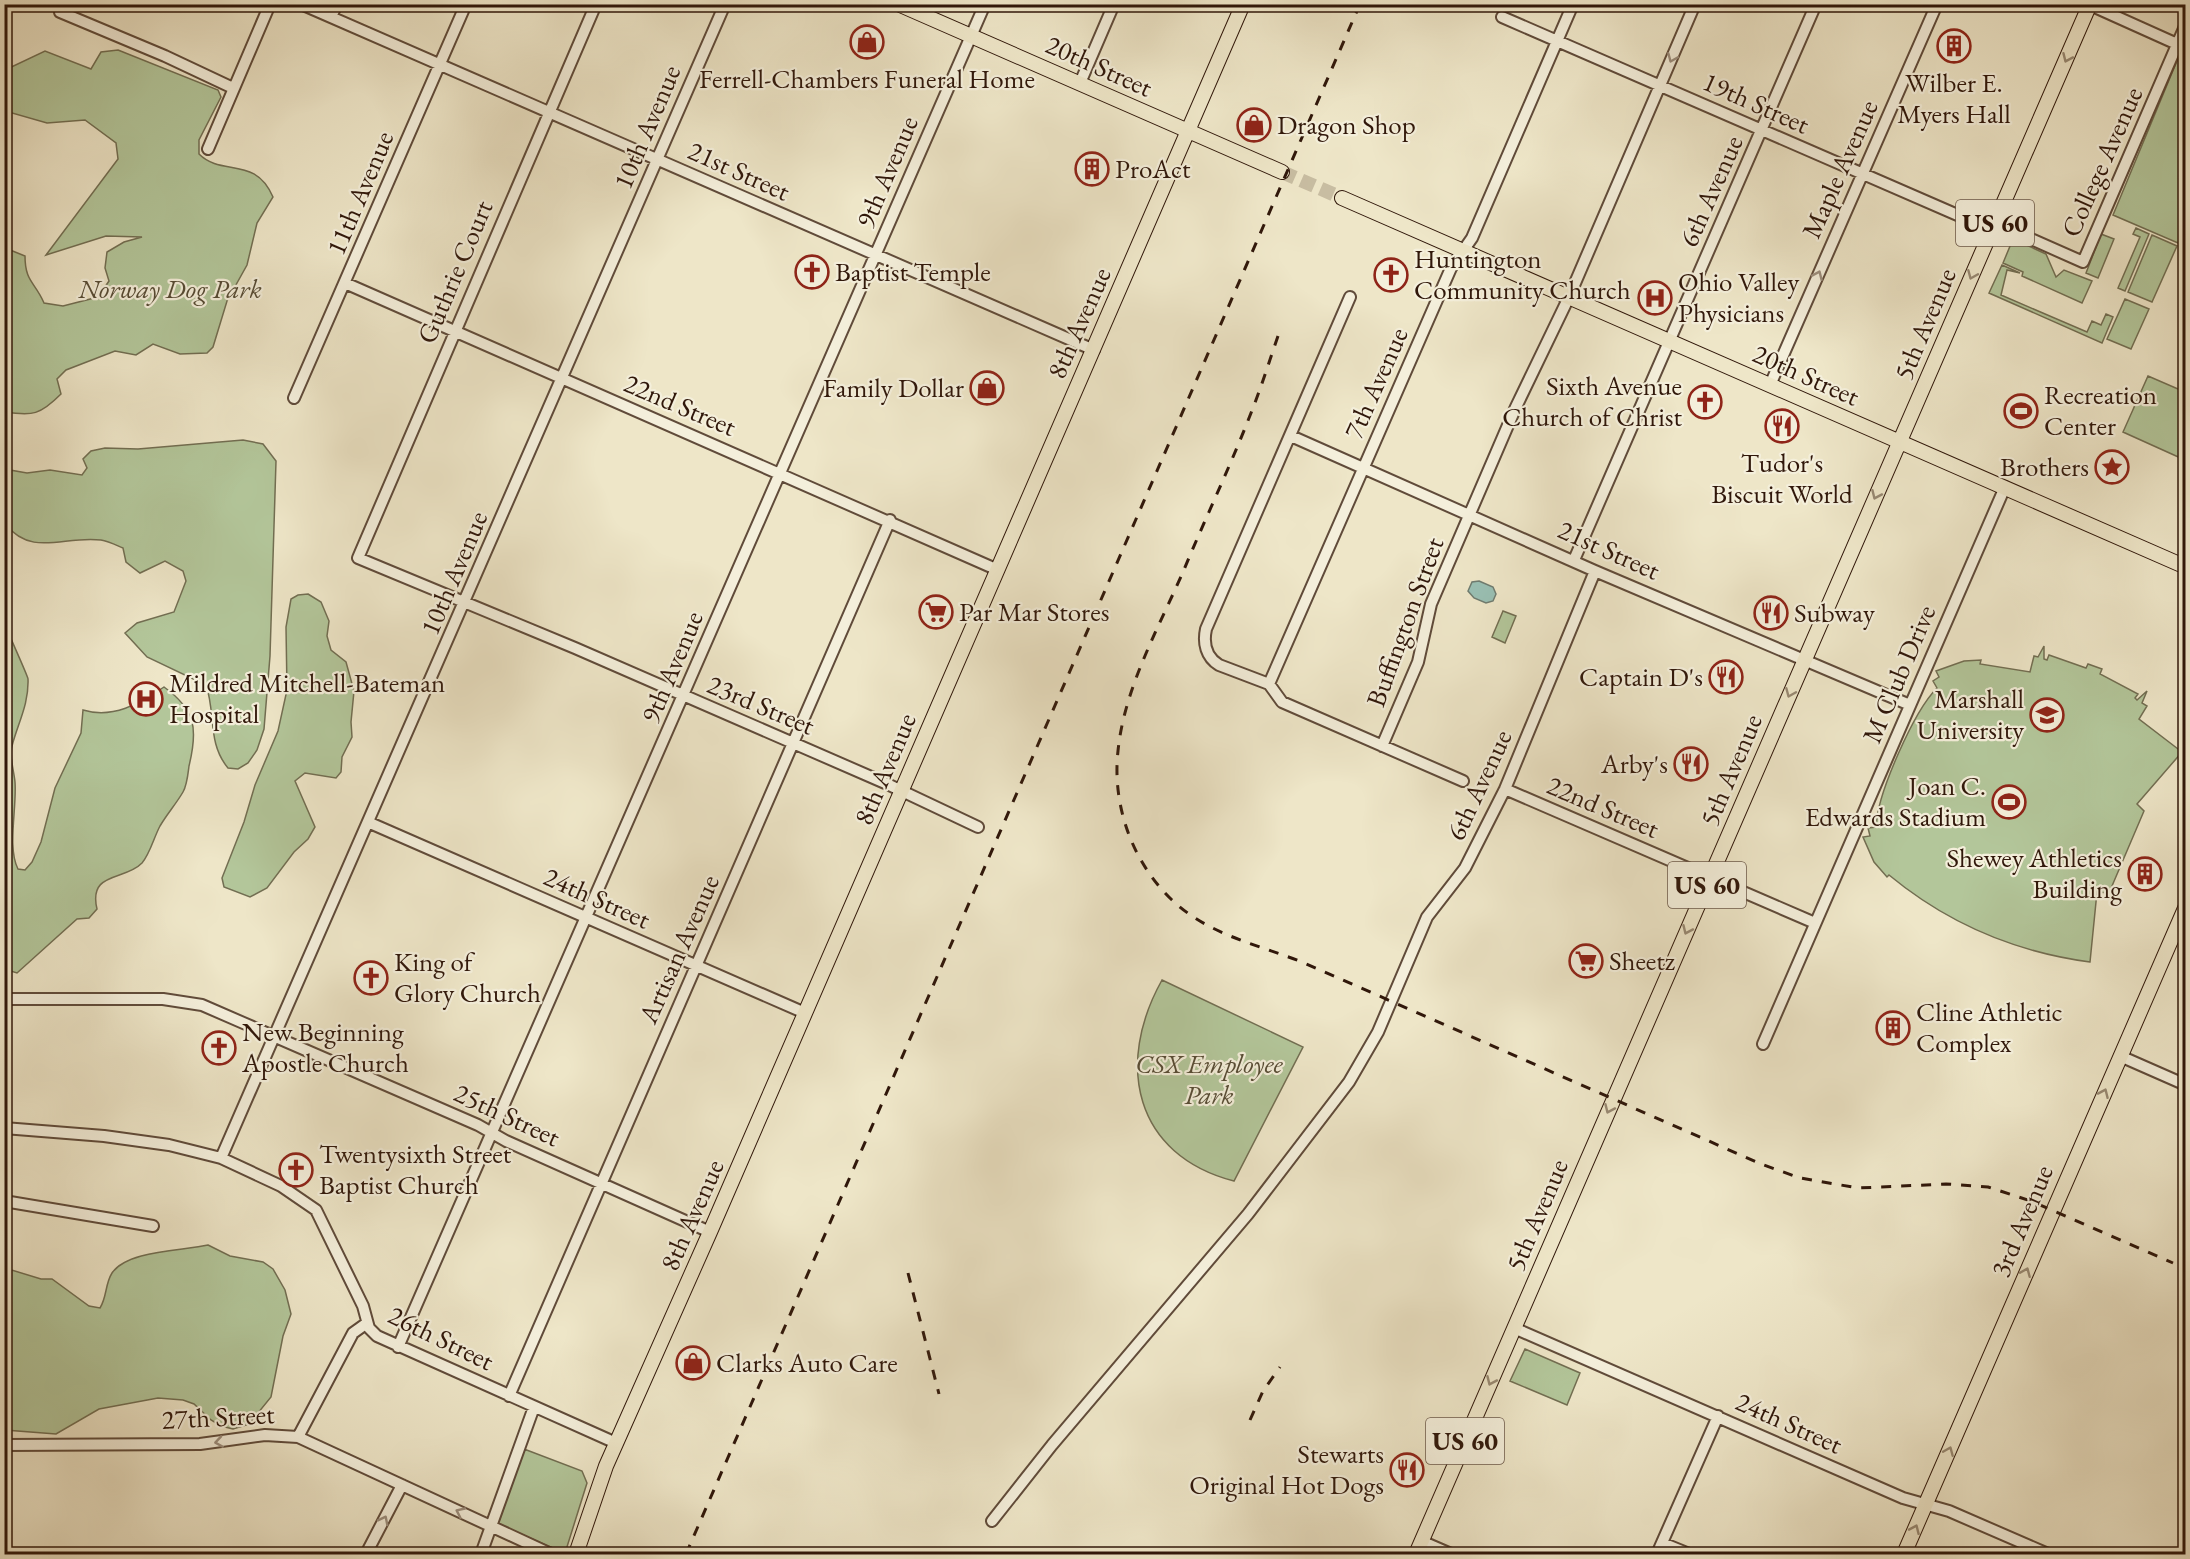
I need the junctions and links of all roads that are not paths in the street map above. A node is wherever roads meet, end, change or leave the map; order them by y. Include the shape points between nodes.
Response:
1 (60, 4) edge
2 (270, 4) edge
3 (301, 4) edge
4 (337, 4) edge
5 (466, 4) edge
6 (596, 4) edge
7 (725, 4) edge
8 (898, 4) edge
9 (985, 4) edge
10 (1114, 4) edge
11 (1244, 4) edge
12 (1573, 4) edge
13 (1695, 4) edge
14 (1816, 4) edge
15 (1937, 4) edge
16 (2089, 5) edge
17 (331, 17) junction
18 (1502, 17) dead end
19 (2186, 24) edge
20 (971, 36) junction
21 (1558, 41) junction
22 (2177, 44) junction
23 (440, 65) junction
24 (1080, 83) junction
25 (1660, 86) junction
26 (233, 88) junction
27 (549, 112) junction
28 (1762, 130) junction
29 (1189, 131) junction
30 (207, 149) dead end
31 (658, 160) junction
32 (1282, 172) tunnel mouth
33 (1863, 174) junction
34 (1342, 198) tunnel mouth
35 (1993, 227) junction
36 (1463, 251) junction
37 (876, 255) junction
38 (345, 283) junction
39 (1350, 297) dead end
40 (1569, 297) junction
41 (454, 331) junction
42 (1670, 341) junction
43 (1094, 350) junction
44 (563, 379) junction
45 (1770, 385) junction
46 (294, 399) dead end
47 (1291, 436) junction
48 (1900, 442) junction
49 (1364, 467) junction
50 (780, 473) junction
51 (2004, 487) junction
52 (1470, 515) junction
53 (890, 520) junction
54 (358, 558) joint
55 (1574, 560) junction
56 (2186, 567) edge
57 (998, 570) junction
58 (1595, 571) junction
59 (465, 603) junction
60 (1804, 660) junction
61 (1269, 684) junction
62 (684, 696) junction
63 (1910, 705) junction
64 (793, 743) junction
65 (1382, 746) junction
66 (1462, 781) dead end
67 (1505, 789) junction
68 (901, 792) junction
69 (370, 823) junction
70 (978, 827) dead end
71 (1710, 878) junction
72 (2186, 906) edge
73 (587, 918) junction
74 (1815, 924) junction
75 (696, 966) junction
76 (4, 999) edge
77 (805, 1013) junction
78 (275, 1037) junction
79 (1763, 1044) dead end
80 (2120, 1056) junction
81 (2186, 1085) edge
82 (4, 1128) edge
83 (492, 1133) junction
84 (221, 1158) junction
85 (602, 1183) junction
86 (4, 1201) edge
87 (153, 1226) dead end
88 (710, 1232) junction
89 (367, 1323) junction
90 (1514, 1328) junction
91 (398, 1347) junction
92 (509, 1396) junction
93 (534, 1407) junction
94 (1718, 1416) junction
95 (298, 1437) junction
96 (616, 1443) junction
97 (4, 1445) edge
98 (402, 1485) junction
99 (1926, 1504) junction
100 (992, 1521) dead end
101 (491, 1526) junction
102 (1662, 1542) junction
103 (1418, 1548) edge
104 (366, 1554) edge
105 (480, 1554) edge
106 (551, 1554) edge
107 (576, 1554) edge
108 (1451, 1554) edge
109 (1657, 1554) edge
110 (1689, 1554) edge
111 (1904, 1554) edge
112 (2048, 1554) edge

1 - 26 street via 60,12
2 - 26 street
3 - 17 street, 21st Street
4 - 17 street
5 - 23 street, 11th Avenue
6 - 27 street, Guthrie Court
7 - 31 street, 10th Avenue
8 - 20 main road, 20th Street
9 - 20 street, 9th Avenue
10 - 24 street
11 - 29 main road, 8th Avenue
12 - 21 street, 7th Avenue
13 -> 25 street, Buffington Street
14 - 28 street, 6th Avenue
15 - 33 street, Maple Avenue
16 - 22 street
16 -> 35 main road, 5th Avenue / US 60
17 - 23 street, 21st Street
18 - 21 street, 19th Street
19 - 22 street, College Avenue
20 - 24 main road, 20th Street
20 - 37 street, 9th Avenue
21 - 25 street, 19th Street
21 - 36 street, 7th Avenue
22 - 35 street, College Avenue via 2083,262
23 - 27 street, 21st Street
23 - 38 street, 11th Avenue
24 - 29 main road, 20th Street
25 - 28 street, 19th Street
25 - 40 street, Buffington Street
26 - 30 street
27 - 31 street, 21st Street
27 - 41 street, Guthrie Court
28 - 33 street, 19th Street
28 - 42 street, 6th Avenue
29 - 32 main road, 20th Street
29 - 43 main road, 8th Avenue
31 - 37 street, 21st Street
31 - 44 street, 10th Avenue
33 - 35 street, 19th Street
45 -> 33 street, Maple Avenue
34 - 36 main road, 20th Street
35 -> 48 main road, 5th Avenue / US 60
36 - 40 main road, 20th Street
36 - 49 street, 7th Avenue via 1451,268
37 - 43 street, 21st Street
37 - 50 street, 9th Avenue
38 - 41 street, 22nd Street
38 - 46 street, 11th Avenue
39 - 47 street
40 - 42 main road, 20th Street
40 - 52 street, Buffington Street
41 - 44 street, 22nd Street
41 - 54 street, Guthrie Court
42 - 45 main road, 20th Street
42 - 55 street, 6th Avenue
43 - 57 main road, 8th Avenue
44 - 50 street, 22nd Street
44 - 59 street, 10th Avenue
45 - 48 main road, 20th Street
47 - 49 street, 21st Street
47 - 61 street via 1206,629 1206,650 1213,662
48 - 51 main road, 20th Street
48 -> 60 main road, 5th Avenue / US 60
49 - 52 street, 21st Street
49 - 61 street, 7th Avenue
50 - 53 street, 22nd Street
50 - 62 street, 9th Avenue
51 - 56 main road, 20th Street
51 - 63 street, M Club Drive
52 - 55 street, 21st Street
52 - 65 street, Buffington Street via 1431,604 1418,662
53 - 57 street, 22nd Street
53 - 64 street, Artisan Avenue
54 - 59 street, 23rd Street
55 - 58 street, 21st Street
57 - 68 main road, 8th Avenue
58 - 60 street, 21st Street
58 - 67 street, 6th Avenue
59 - 62 street, 23rd Street
59 - 69 street, 10th Avenue
60 - 63 street, 21st Street
60 -> 71 main road, 5th Avenue / US 60
61 - 65 street via 1282,702
62 - 64 street, 23rd Street
62 - 73 street, 9th Avenue
63 - 74 street, M Club Drive
64 - 68 street, 23rd Street
64 - 75 street, Artisan Avenue
65 - 66 street
67 - 71 street, 22nd Street
67 - 100 street, 6th Avenue via 1465,868 1427,917 1388,1010 1349,1082 1281,1173
68 - 70 street, 23rd Street
68 - 77 main road, 8th Avenue
69 - 73 street, 24th Street
69 - 78 street, 10th Avenue
71 - 74 street, 22nd Street
71 -> 90 main road, 5th Avenue / US 60
72 - 80 main road, 3rd Avenue
73 - 75 street, 24th Street
73 - 83 street, 9th Avenue
74 - 79 street, M Club Drive
75 - 77 street, 24th Street
75 - 85 street, Artisan Avenue
76 - 78 street, 25th Street via 178,1000 202,1005
77 - 88 main road, 8th Avenue
78 - 83 street, 25th Street
78 - 84 street, 10th Avenue
80 - 81 street
99 -> 80 main road, 3rd Avenue
82 - 84 street, 26th Street via 141,1140
83 - 85 street, 25th Street
83 - 91 street, 9th Avenue
84 - 89 street, 26th Street via 281,1186 321,1213
85 - 88 street, 25th Street
85 - 92 street, Artisan Avenue
86 - 87 street
88 - 96 main road, 8th Avenue
89 - 91 street, 26th Street via 376,1336
89 - 95 street via 353,1333
90 - 94 street, 24th Street
90 -> 103 main road, 5th Avenue / US 60
91 - 92 street, 26th Street
92 - 93 street, 26th Street
93 - 96 street, 26th Street
93 - 101 street
94 - 99 street, 24th Street via 1903,1498
94 - 102 street
95 -> 97 street, 27th Street via 265,1435 200,1444
95 - 98 street, 27th Street
96 - 107 main road, 8th Avenue
101 -> 98 street, 27th Street
104 -> 98 street
111 -> 99 main road, 3rd Avenue
99 - 112 street, 24th Street
101 - 105 street
101 - 106 street, 27th Street
102 - 109 street
102 - 110 street
103 - 108 street

